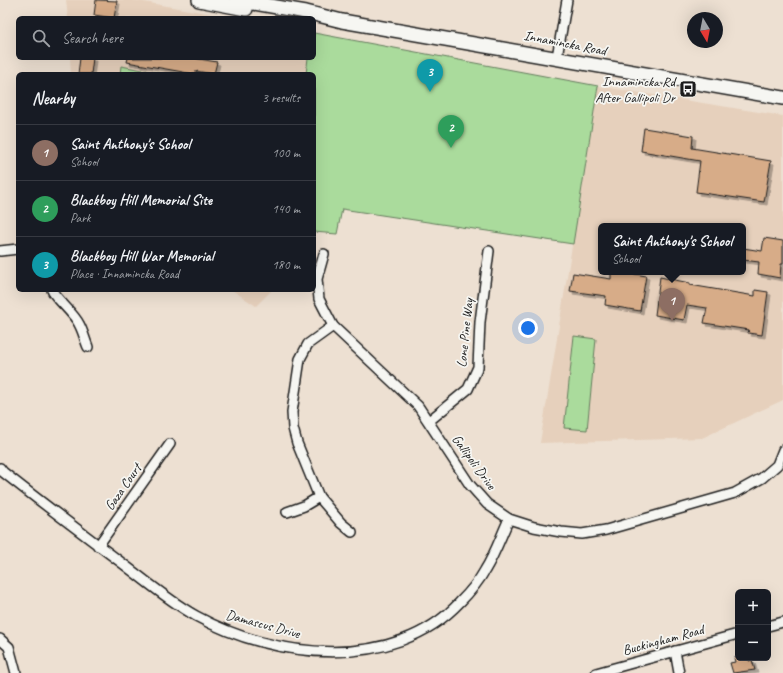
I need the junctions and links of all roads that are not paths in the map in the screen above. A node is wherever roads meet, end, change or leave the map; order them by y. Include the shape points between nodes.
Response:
1 (200, 0) edge
2 (236, 0) edge
3 (567, 0) edge
4 (269, 6) edge
5 (293, 16) edge
6 (316, 20) edge
7 (342, 21) junction
8 (557, 57) junction
9 (783, 98) edge
10 (16, 249) edge
11 (0, 251) edge
12 (489, 251) dead end
13 (324, 254) dead end
14 (52, 292) edge
15 (333, 326) junction
16 (88, 347) dead end
17 (429, 421) junction
18 (170, 444) dead end
19 (783, 450) edge
20 (780, 467) edge
21 (0, 468) edge
22 (319, 497) junction
23 (287, 512) dead end
24 (508, 519) junction
25 (352, 532) dead end
26 (98, 546) junction
27 (783, 622) edge
28 (771, 625) edge
29 (735, 635) edge
30 (0, 638) edge
31 (675, 651) junction
32 (16, 673) edge
33 (596, 673) edge
34 (679, 673) edge

1 - 4 main road, Innamincka Road
2 - 4 main road, Innamincka Road
3 - 8 street
4 - 5 main road, Innamincka Road
4 - 7 main road, Innamincka Road
6 - 7 main road, Innamincka Road
7 - 8 main road, Innamincka Road
8 - 9 main road, Innamincka Road
10 - 11 street
12 - 17 street, Lone Pine Way via 480,322 478,367 468,389
13 - 15 street, Gallipoli Drive via 317,279 319,299
14 - 16 street via 79,324
15 - 17 street, Gallipoli Drive via 413,401
15 - 22 street via 308,344 300,359 292,412 297,443
17 - 24 street, Gallipoli Drive via 470,485 487,504
18 - 26 street, Gaza Court
19 - 20 street, Gallipoli Drive
20 - 24 street, Gallipoli Drive via 735,493 606,530 582,534 561,532
21 - 26 street, Damascus Drive
22 - 23 street
22 - 25 street via 340,523
24 - 26 street, Damascus Drive via 485,571 460,603 438,621 413,636 384,647 356,652 283,648 221,628 171,601
27 - 28 street
29 - 31 street, Buckingham Road
30 - 32 street via 9,647
31 - 33 street, Buckingham Road
31 - 34 street

